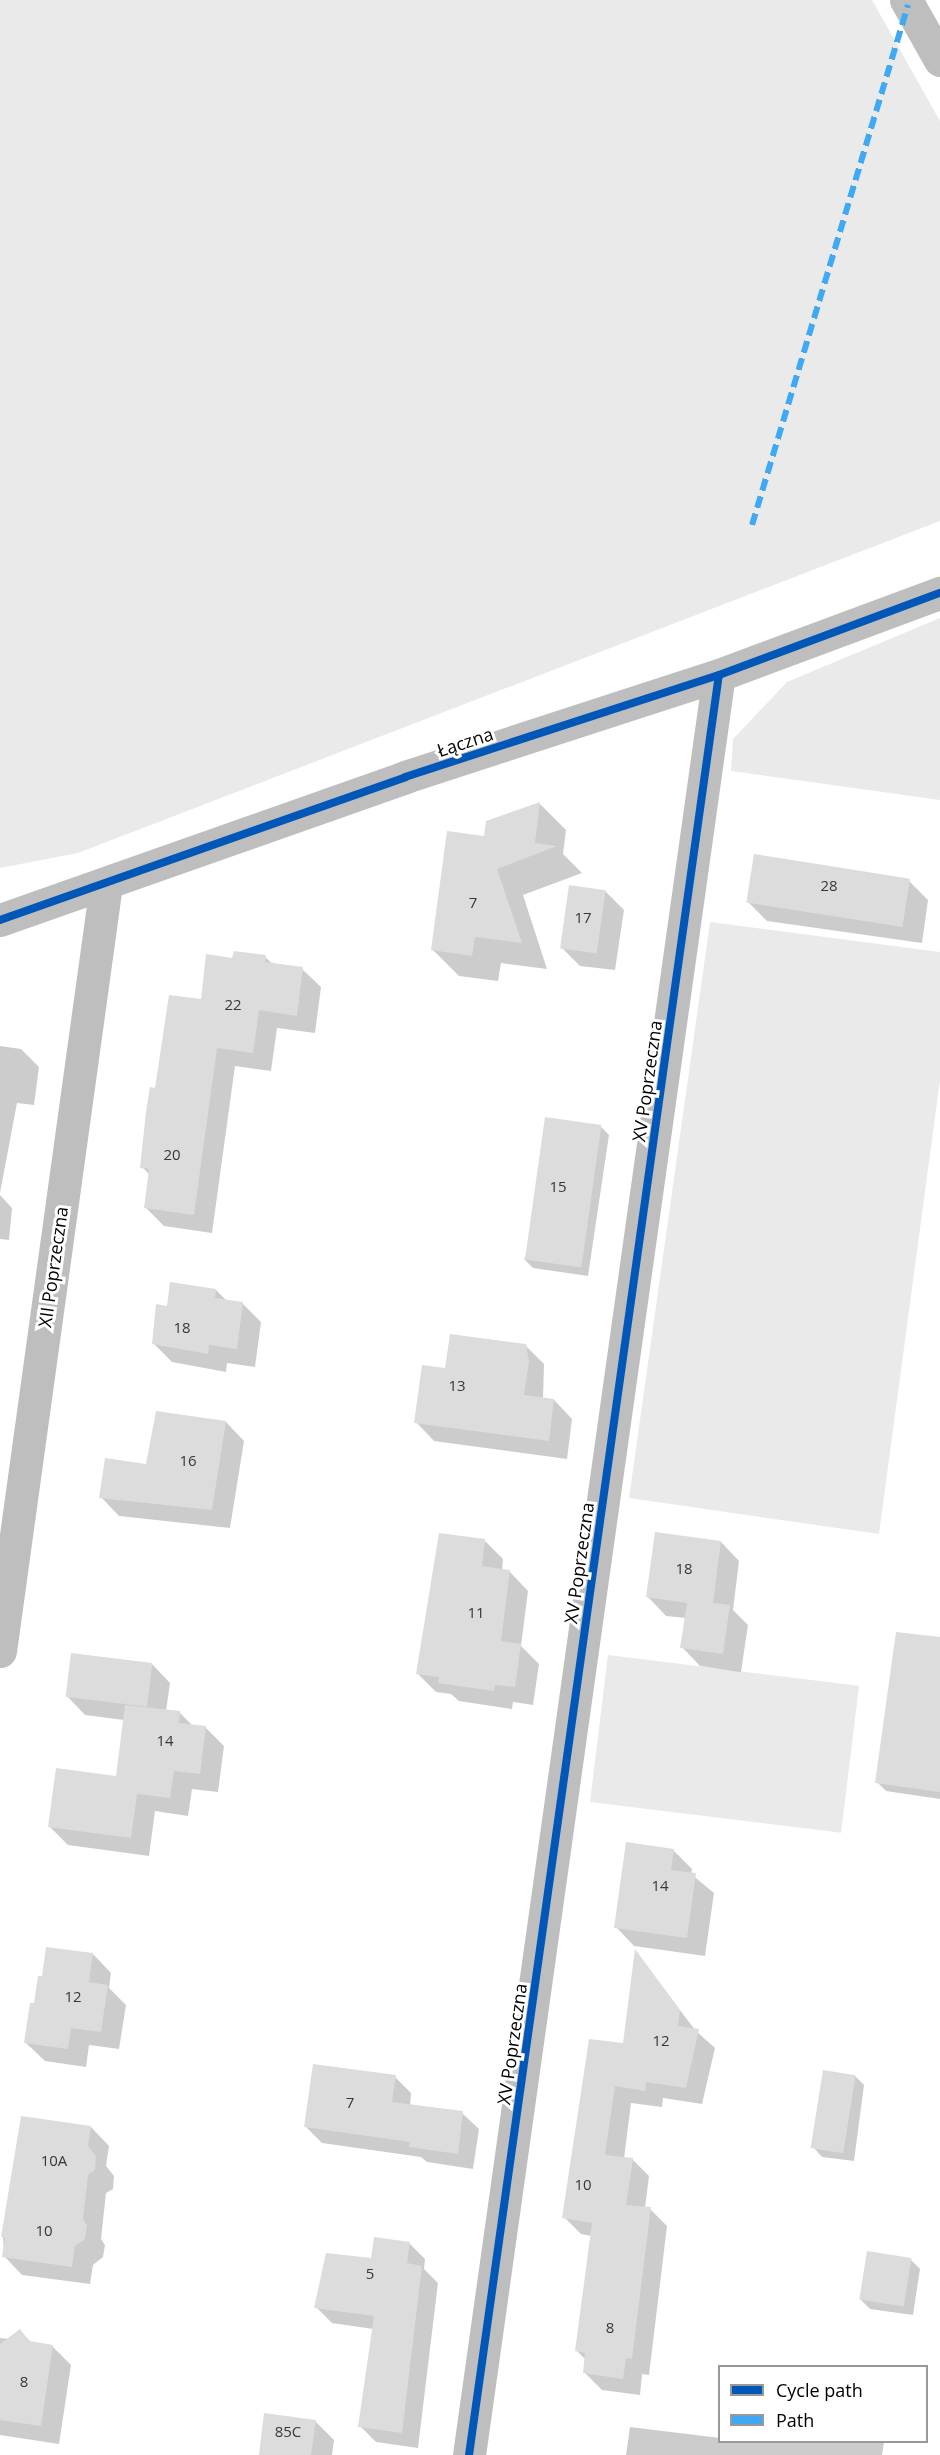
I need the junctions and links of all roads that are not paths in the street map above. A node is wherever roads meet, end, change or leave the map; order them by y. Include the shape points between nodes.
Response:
1 (906, 0) edge
2 (940, 60) edge
3 (940, 593) edge
4 (719, 675) junction
5 (106, 884) junction
6 (0, 920) edge
7 (0, 1651) edge
8 (469, 2455) edge

1 - 2 street
3 - 4 street, Łączna
4 - 5 street, Łączna via 405,777
4 - 8 street, XV Poprzeczna
5 - 6 street, Łączna
5 - 7 street, XII Poprzeczna

